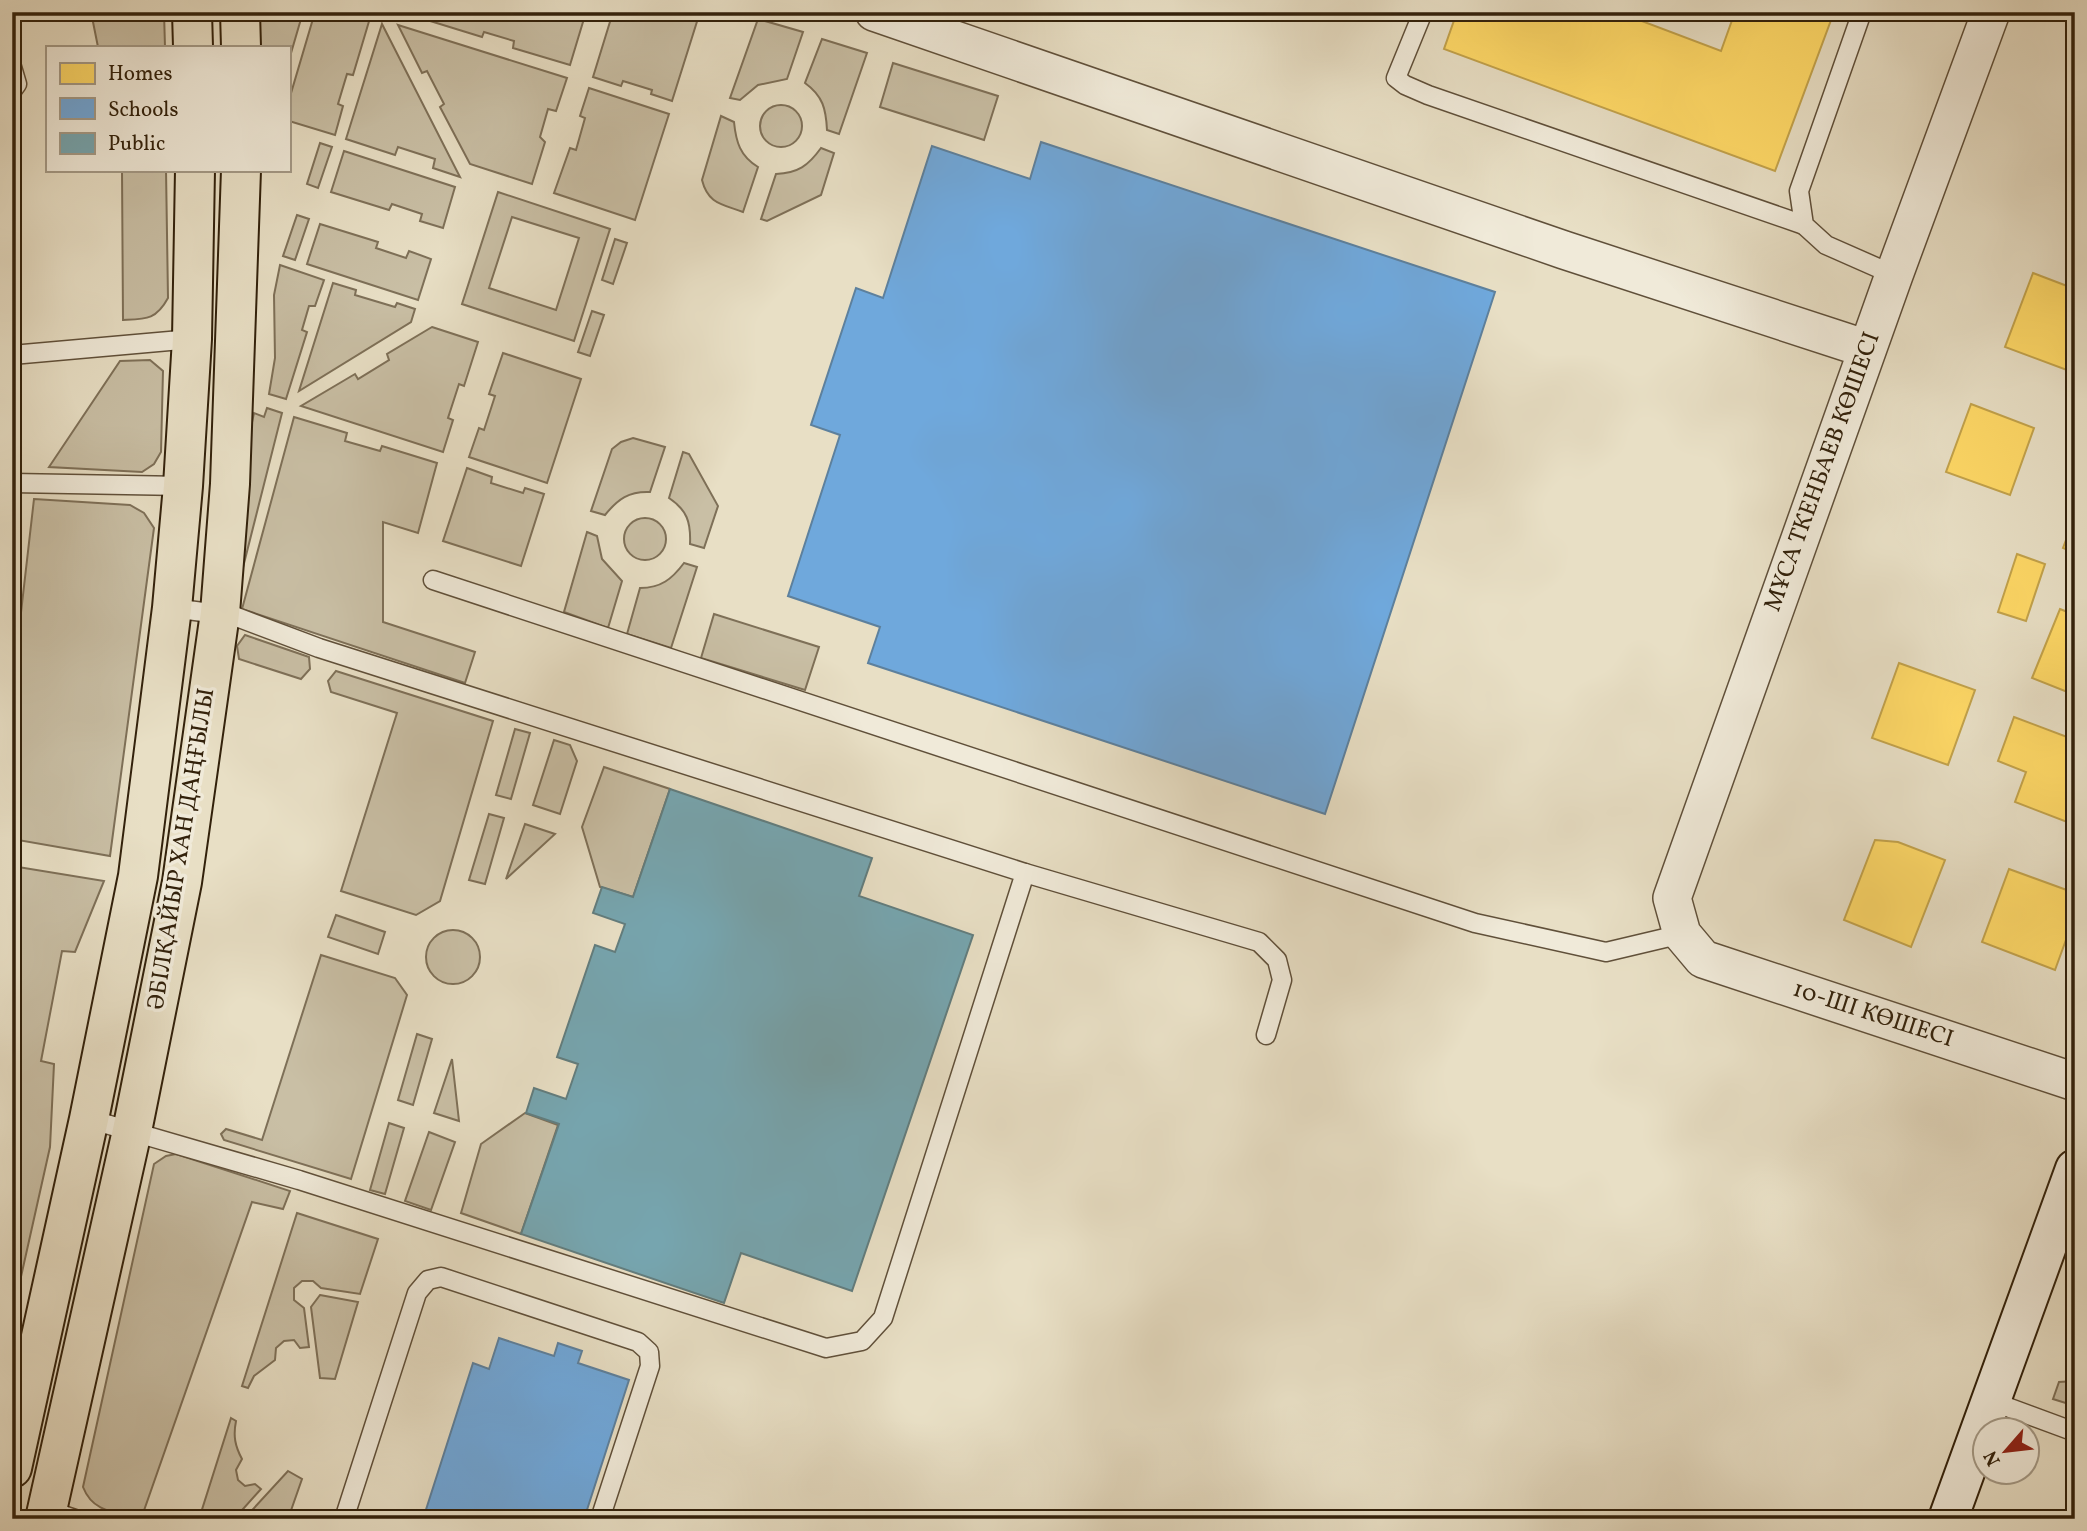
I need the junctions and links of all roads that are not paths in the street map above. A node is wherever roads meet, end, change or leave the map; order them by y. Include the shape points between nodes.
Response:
1 (192, 12) edge
2 (240, 12) edge
3 (874, 12) edge
4 (1423, 12) edge
5 (1862, 12) edge
6 (1991, 12) edge
7 (193, 46) edge
8 (241, 46) edge
9 (12, 67) edge
10 (12, 91) edge
11 (195, 172) edge
12 (241, 172) edge
13 (1804, 225) junction
14 (1894, 275) junction
15 (192, 339) junction
16 (1867, 349) junction
17 (12, 355) edge
18 (12, 483) edge
19 (183, 486) junction
20 (433, 580) dead end
21 (172, 608) junction
22 (220, 613) junction
23 (1025, 873) junction
24 (1682, 934) junction
25 (1266, 1035) dead end
26 (2075, 1082) edge
27 (89, 1119) junction
28 (132, 1131) junction
29 (2075, 1169) edge
30 (1991, 1401) junction
31 (2075, 1432) edge
32 (15, 1443) edge
33 (56, 1516) edge
34 (344, 1519) edge
35 (600, 1519) edge
36 (1948, 1519) edge

1 - 7 main road
2 - 8 main road
3 - 16 street via 1564,250
4 - 13 lane via 1396,78 1405,85
5 - 13 lane via 1800,191
6 - 14 street, МҰСА ТКЕНБАЕВ КӨШЕСІ
9 - 10 lane via 17,84
11 - 15 main road, ӘБІЛҚАЙЫР ХАН ДАҢҒЫЛЫ
12 - 22 main road, ӘБІЛҚАЙЫР ХАН ДАҢҒЫЛЫ via 230,484
13 - 14 lane via 1826,245
14 - 16 street, МҰСА ТКЕНБАЕВ КӨШЕСІ
15 - 17 lane
15 - 19 main road, ӘБІЛҚАЙЫР ХАН ДАҢҒЫЛЫ
16 - 24 street, МҰСА ТКЕНБАЕВ КӨШЕСІ via 1672,898
18 - 19 lane
19 - 21 main road, ӘБІЛҚАЙЫР ХАН ДАҢҒЫЛЫ
20 - 24 lane via 1475,923 1606,952
21 - 22 lane
21 - 27 main road, ӘБІЛҚАЙЫР ХАН ДАҢҒЫЛЫ via 138,876
22 - 23 lane via 319,649
22 - 28 main road, ӘБІЛҚАЙЫР ХАН ДАҢҒЫЛЫ via 182,882
23 - 25 lane via 1259,942 1277,960 1282,980
23 - 28 lane via 883,1318 862,1341 826,1349
24 - 26 street, 10-ШІ КӨШЕСІ via 1703,959
27 - 28 lane
27 - 32 main road, ӘБІЛҚАЙЫР ХАН ДАҢҒЫЛЫ
28 - 33 main road, ӘБІЛҚАЙЫР ХАН ДАҢҒЫЛЫ
29 - 30 street
30 - 31 lane
30 - 36 street
34 - 35 lane via 417,1293 428,1280 440,1277 638,1342 649,1352 650,1366

